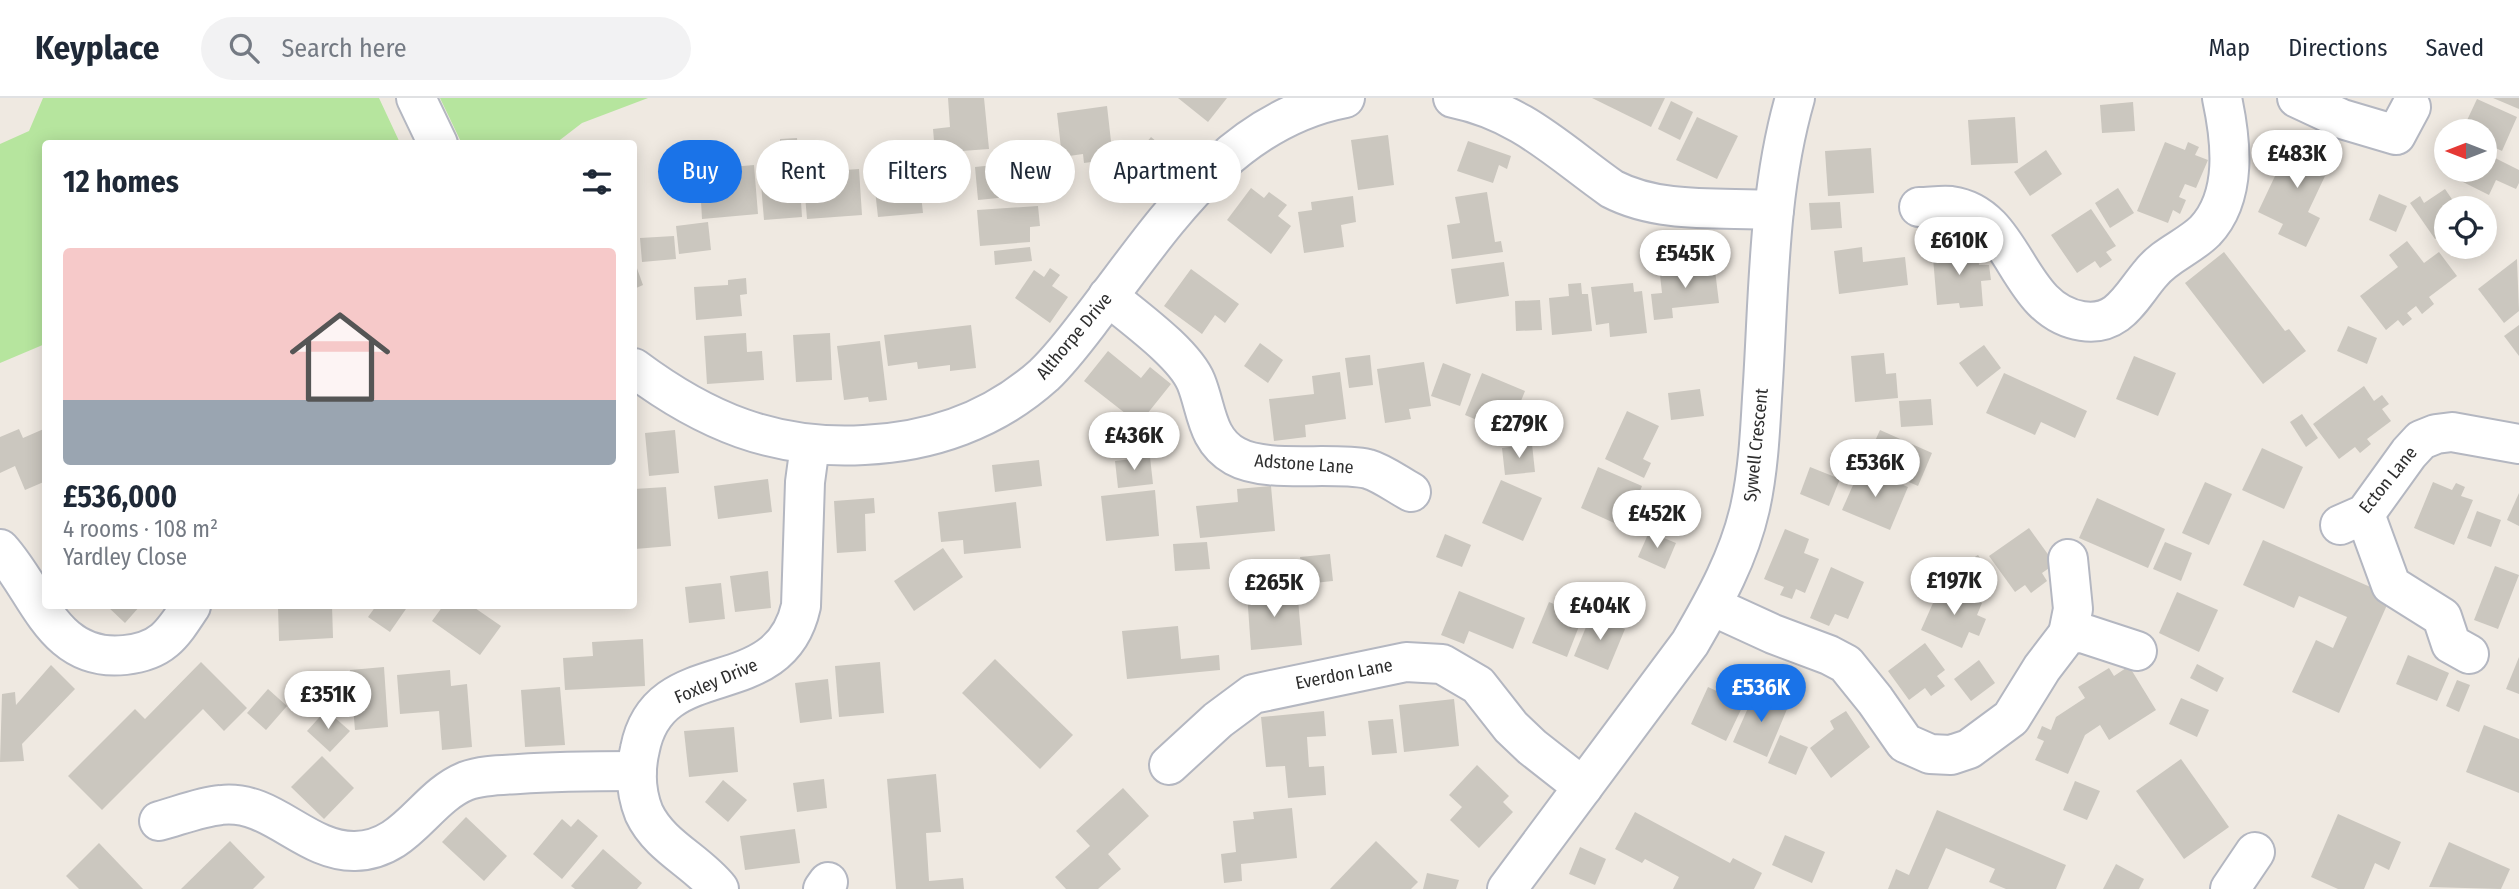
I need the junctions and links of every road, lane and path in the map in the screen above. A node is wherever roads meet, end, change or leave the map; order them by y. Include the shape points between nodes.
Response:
1 (416, 98) edge
2 (1345, 98) edge
3 (1453, 98) edge
4 (1795, 98) edge
5 (2222, 98) edge
6 (2298, 98) edge
7 (1291, 105) edge
8 (2411, 107) dead end
9 (436, 140) edge
10 (1919, 207) dead end
11 (1774, 210) junction
12 (1108, 296) junction
13 (637, 370) edge
14 (2519, 444) edge
15 (810, 445) junction
16 (1411, 492) dead end
17 (0, 549) edge
18 (2068, 559) dead end
19 (1712, 606) junction
20 (189, 609) edge
21 (2068, 635) junction
22 (2137, 651) dead end
23 (2469, 654) dead end
24 (1169, 765) dead end
25 (636, 771) junction
26 (1583, 787) junction
27 (159, 821) dead end
28 (2255, 852) dead end
29 (719, 889) edge
30 (1507, 889) edge
31 (2230, 889) edge

1 - 9 street
2 - 7 street, Althorpe Drive
3 - 11 street via 1479,103 1526,125 1627,197 1666,206
4 - 11 street, Sywell Crescent
5 - 10 street via 2230,161 2215,216 2206,230 2151,271 2127,306 2108,319 2083,322 2056,313 2025,280 2001,238 1969,212 1951,206
6 - 8 street via 2342,119 2396,135
7 - 12 street, Althorpe Drive via 1216,165
11 - 19 street, Sywell Crescent via 1758,456 1750,508
12 - 15 street, Althorpe Drive via 1045,374 969,424 903,441
12 - 16 street, Adstone Lane via 1191,372 1210,428 1229,452 1249,461 1370,470
13 - 15 street, Althorpe Drive via 709,416 738,428
14 - 23 street, Ecton Lane via 2452,432 2421,440 2352,519 2391,585 2442,617 2451,644
15 - 25 street, Foxley Drive via 797,623 781,647 754,667 695,686 664,703 641,742
17 - 20 street via 43,613 64,637 87,652 114,656 152,650 165,641
18 - 21 street via 2073,608
19 - 21 street via 1846,664 1905,743 1930,754 1951,755 1969,749 2011,718
19 - 26 street, Sywell Crescent via 1672,670
21 - 22 street via 2082,633
24 - 26 street, Everdon Lane via 1252,694 1406,662 1442,664 1478,685 1511,727
25 - 27 street via 561,771 465,781 384,844 356,851 322,845 270,815 244,807 222,804
25 - 29 street, Foxley Drive via 644,812 655,830
26 - 30 street, Sywell Crescent
28 - 31 street

